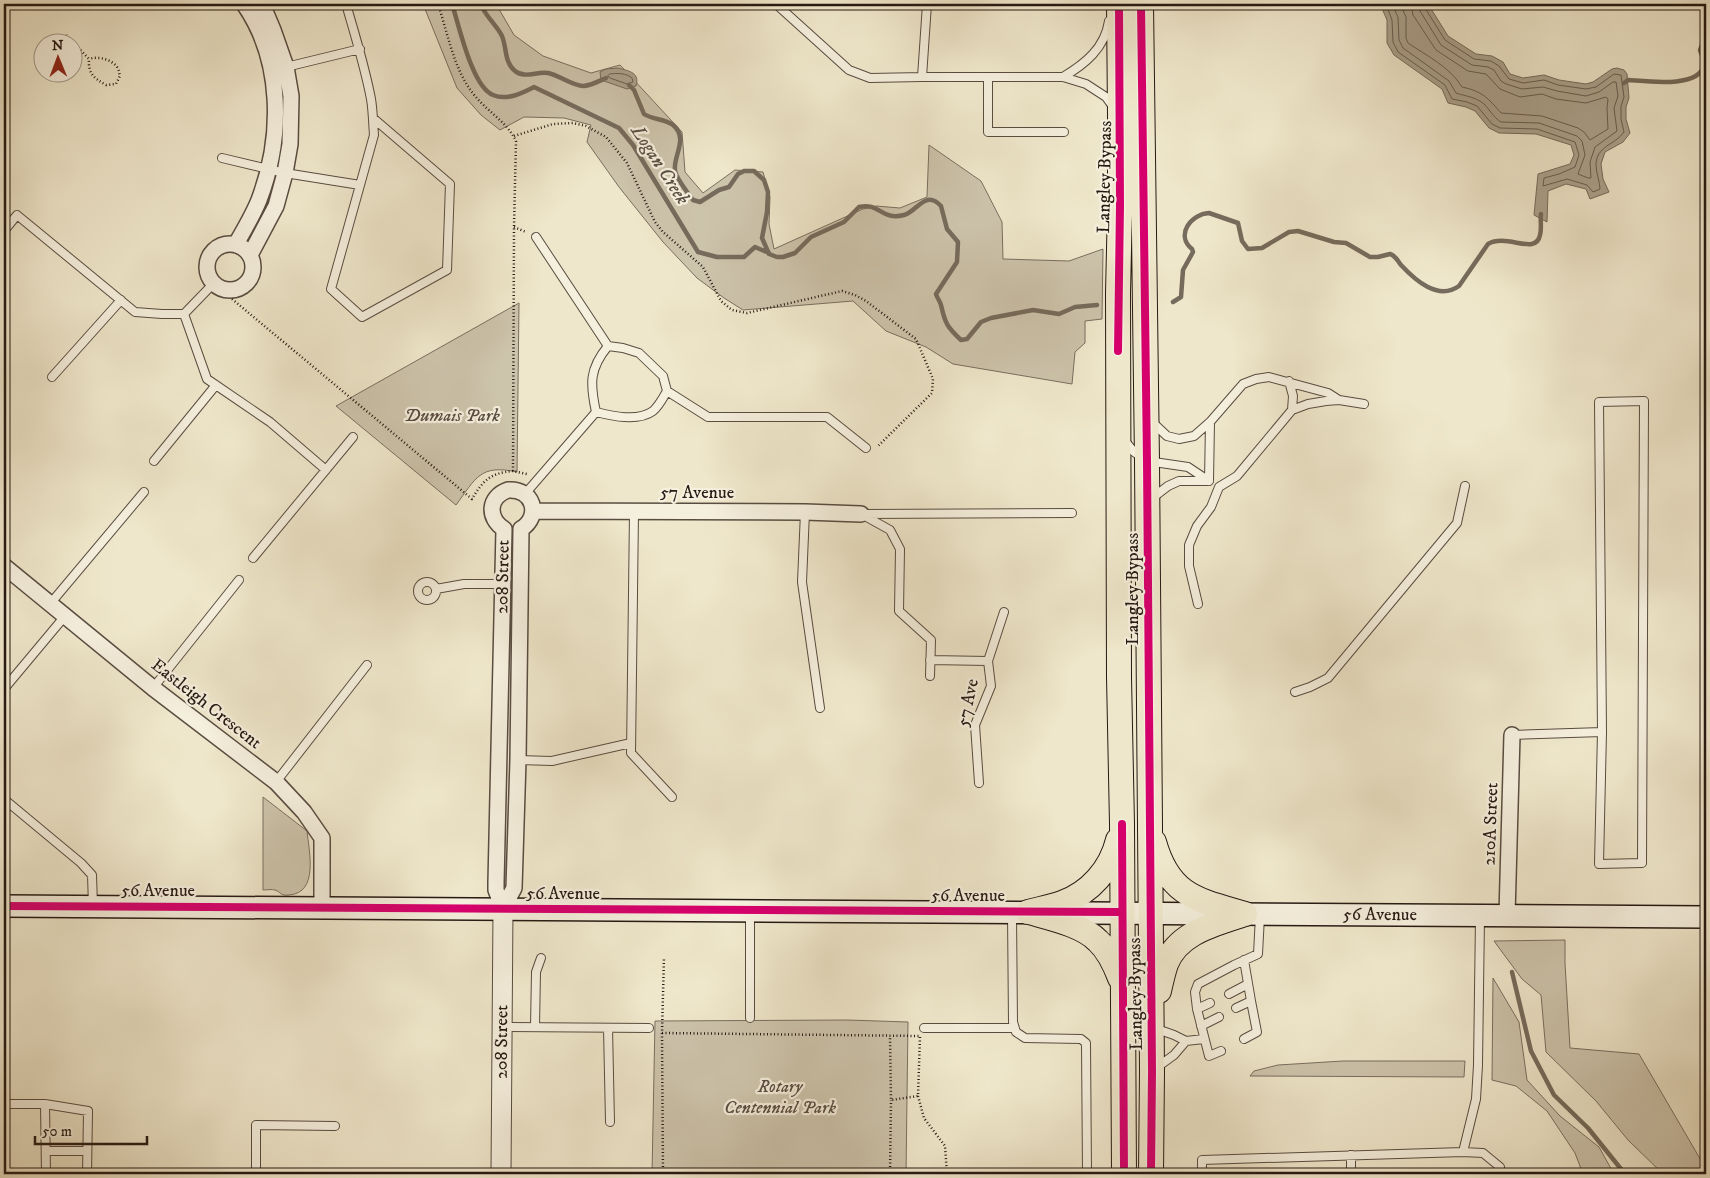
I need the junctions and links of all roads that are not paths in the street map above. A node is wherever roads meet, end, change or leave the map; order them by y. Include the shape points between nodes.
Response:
1 (244, 4) edge
2 (262, 4) edge
3 (346, 4) edge
4 (776, 4) edge
5 (927, 4) edge
6 (1112, 4) edge
7 (1119, 4) edge
8 (1141, 4) edge
9 (360, 50) junction
10 (286, 67) junction
11 (922, 77) junction
12 (988, 77) junction
13 (1063, 77) junction
14 (1120, 117) junction
15 (373, 118) junction
16 (1064, 132) dead end
17 (222, 158) dead end
18 (268, 169) junction
19 (285, 173) junction
20 (360, 185) junction
21 (4, 231) edge
22 (536, 237) dead end
23 (236, 244) junction
24 (250, 256) junction
25 (213, 284) junction
26 (121, 300) junction
27 (184, 314) junction
28 (608, 346) junction
29 (52, 377) dead end
30 (1289, 381) junction
31 (216, 385) junction
32 (667, 391) junction
33 (1339, 400) junction
34 (1364, 404) dead end
35 (1292, 410) junction
36 (596, 412) junction
37 (1146, 416) junction
38 (1210, 422) junction
39 (1118, 434) junction
40 (353, 437) dead end
41 (866, 448) road end
42 (154, 460) dead end
43 (1147, 461) junction
44 (326, 470) junction
45 (1209, 481) junction
46 (1465, 486) dead end
47 (1219, 487) junction
48 (144, 492) dead end
49 (525, 494) junction
50 (1147, 502) junction
51 (533, 512) junction
52 (634, 512) junction
53 (805, 512) junction
54 (1072, 513) dead end
55 (861, 514) junction
56 (253, 558) dead end
57 (4, 566) edge
58 (239, 580) dead end
59 (503, 584) junction
60 (436, 589) dead end
61 (50, 604) junction
62 (1198, 604) dead end
63 (1004, 612) dead end
64 (65, 616) junction
65 (930, 660) junction
66 (988, 660) junction
67 (367, 665) dead end
68 (930, 676) dead end
69 (153, 688) junction
70 (4, 689) edge
71 (1295, 692) dead end
72 (820, 708) dead end
73 (1602, 732) junction
74 (1512, 735) joint
75 (631, 743) junction
76 (518, 760) junction
77 (276, 782) junction
78 (979, 783) dead end
79 (672, 797) dead end
80 (4, 799) edge
81 (1122, 824) junction
82 (1150, 825) junction
83 (4, 906) edge
84 (93, 906) junction
85 (322, 907) junction
86 (503, 909) junction
87 (750, 910) junction
88 (1020, 912) junction
89 (1122, 912) junction
90 (1150, 913) junction
91 (1252, 914) junction
92 (1480, 915) junction
93 (1507, 915) junction
94 (1706, 917) edge
95 (541, 958) dead end
96 (1244, 960) junction
97 (1122, 983) junction
98 (1248, 984) junction
99 (1229, 994) dead end
100 (1251, 1001) junction
101 (1210, 1003) dead end
102 (1236, 1008) dead end
103 (1197, 1009) junction
104 (1219, 1017) dead end
105 (750, 1018) dead end
106 (1152, 1026) junction
107 (1201, 1026) junction
108 (502, 1027) junction
109 (535, 1027) junction
110 (608, 1028) junction
111 (649, 1028) dead end
112 (924, 1028) dead end
113 (1014, 1028) junction
114 (1204, 1039) junction
115 (1244, 1039) dead end
116 (1186, 1041) junction
117 (1221, 1051) dead end
118 (1152, 1071) junction
119 (4, 1104) edge
120 (45, 1104) junction
121 (610, 1122) dead end
122 (335, 1126) dead end
123 (46, 1151) junction
124 (87, 1152) junction
125 (1463, 1152) junction
126 (1351, 1155) junction
127 (46, 1174) edge
128 (87, 1174) edge
129 (256, 1174) edge
130 (501, 1174) edge
131 (1086, 1174) edge
132 (1124, 1174) edge
133 (1152, 1174) edge
134 (1202, 1174) edge
135 (1351, 1174) edge
136 (1500, 1174) edge

1 - 18 street via 262,36 272,71 275,141
2 - 10 street
3 - 9 lane
4 - 11 lane via 849,70 870,78
5 - 11 lane
6 - 13 lane via 1108,28 1096,52
7 - 14 main road, Langley Bypass
8 - 37 main road, Langley Bypass
9 - 10 lane
9 - 15 lane
10 - 19 street via 292,96
11 - 12 lane
12 - 13 lane
12 - 16 lane via 988,132
13 - 14 lane via 1086,84 1106,97
14 - 39 main road, Langley Bypass
15 - 20 lane via 374,135
15 - 20 lane via 450,184 447,270 362,317 331,289
17 - 18 lane
18 - 19 lane
18 - 23 street via 259,200
19 - 20 lane
19 - 24 street via 276,206
21 - 26 lane via 17,215
22 - 28 lane
23 - 24 street
23 - 25 street via 221,245 209,256 206,271
24 - 25 street via 252,276 242,288 227,291
25 - 27 lane
26 - 27 lane via 135,312
26 - 29 lane
27 - 31 lane via 207,379
28 - 32 lane via 639,353 663,376
28 - 36 lane via 593,371 592,394
30 - 33 lane via 1328,393
30 - 35 lane
30 - 38 lane via 1269,377 1243,384
31 - 42 lane
31 - 44 lane via 270,422
32 - 36 lane via 653,411 638,416
32 - 41 lane via 708,417 827,417
33 - 34 lane
33 - 35 lane via 1308,404
35 - 47 lane via 1237,476
36 - 49 lane
37 - 38 lane via 1167,436 1179,439 1194,436
37 - 43 main road, Langley Bypass
38 - 45 lane
39 - 43 lane
39 - 81 main road, Langley Bypass
40 - 44 lane
43 - 45 lane via 1188,467
43 - 50 main road, Langley Bypass
44 - 56 lane
45 - 47 lane
45 - 50 lane via 1179,481
46 - 71 lane via 1457,523 1328,678
47 - 62 lane via 1189,545 1189,566
48 - 61 lane
49 - 51 street
49 - 59 street, 208 Street via 508,490 492,505 494,519 504,529
50 - 82 main road, Langley Bypass
51 - 52 street, 57 Avenue
51 - 76 street, 208 Street via 521,529
52 - 53 street, 57 Avenue
52 - 75 lane
53 - 55 street, 57 Avenue
53 - 72 lane via 802,582
54 - 55 lane
55 - 65 lane via 890,530 900,549 899,611 931,640
57 - 61 street, Eastleigh Crescent
58 - 69 lane
59 - 60 lane via 464,584
59 - 86 street, 208 Street via 496,883
61 - 64 street, Eastleigh Crescent
63 - 66 lane, 57 Ave
64 - 69 street, Eastleigh Crescent
64 - 70 lane
65 - 66 lane, 57 Ave
65 - 68 lane
66 - 78 lane, 57 Ave via 991,686 975,725
67 - 77 lane
69 - 77 street, Eastleigh Crescent
73 - 73 lane via 1599,864 1642,864 1644,401 1599,402
73 - 74 lane
74 - 93 street, 210A Street
75 - 76 lane via 552,761
75 - 79 lane via 631,753
76 - 86 street, 208 Street via 514,888
77 - 85 street, Eastleigh Crescent via 304,812 322,838
80 - 84 lane via 92,875
81 - 88 main road via 1115,854 1094,882 1062,903
81 - 89 main road, Langley Bypass
82 - 90 main road, Langley Bypass
82 - 91 main road via 1164,868 1186,894 1203,902
83 - 84 main road, 56 Avenue
84 - 85 main road, 56 Avenue
85 - 86 main road, 56 Avenue
86 - 87 main road, 56 Avenue
86 - 108 street, 208 Street
87 - 88 main road, 56 Avenue
87 - 105 lane
88 - 89 main road, 56 Avenue
88 - 97 main road via 1087,932 1098,940 1113,960
88 - 113 lane
89 - 90 main road, 56 Avenue
89 - 97 main road, Langley Bypass
90 - 91 main road, 56 Avenue
90 - 106 main road, Langley Bypass
91 - 92 main road, 56 Avenue
91 - 96 lane via 1258,954
91 - 106 main road via 1200,930 1176,946 1166,962
92 - 93 main road, 56 Avenue
92 - 125 lane via 1476,1099
93 - 94 main road, 56 Avenue
95 - 109 lane via 536,972
96 - 98 lane
96 - 103 lane via 1198,984 1195,992
97 - 132 main road, Langley Bypass
98 - 99 lane
98 - 100 lane
100 - 102 lane
100 - 115 lane via 1257,1032
101 - 103 lane
103 - 107 lane
104 - 107 lane
106 - 116 lane
106 - 118 main road, Langley Bypass
107 - 114 lane
108 - 109 lane
108 - 130 street, 208 Street
109 - 110 lane
110 - 111 lane
110 - 121 lane
112 - 113 lane
113 - 131 lane via 1025,1038 1081,1039 1086,1043
114 - 116 lane
114 - 117 lane via 1209,1056
116 - 118 lane via 1174,1055
118 - 133 main road, Langley Bypass
119 - 120 lane
120 - 123 lane
120 - 124 lane via 88,1111
122 - 129 lane via 256,1125
123 - 124 lane
123 - 127 lane
124 - 128 lane
125 - 126 lane
125 - 136 lane via 1483,1153 1500,1167
126 - 134 lane via 1202,1160
126 - 135 lane

